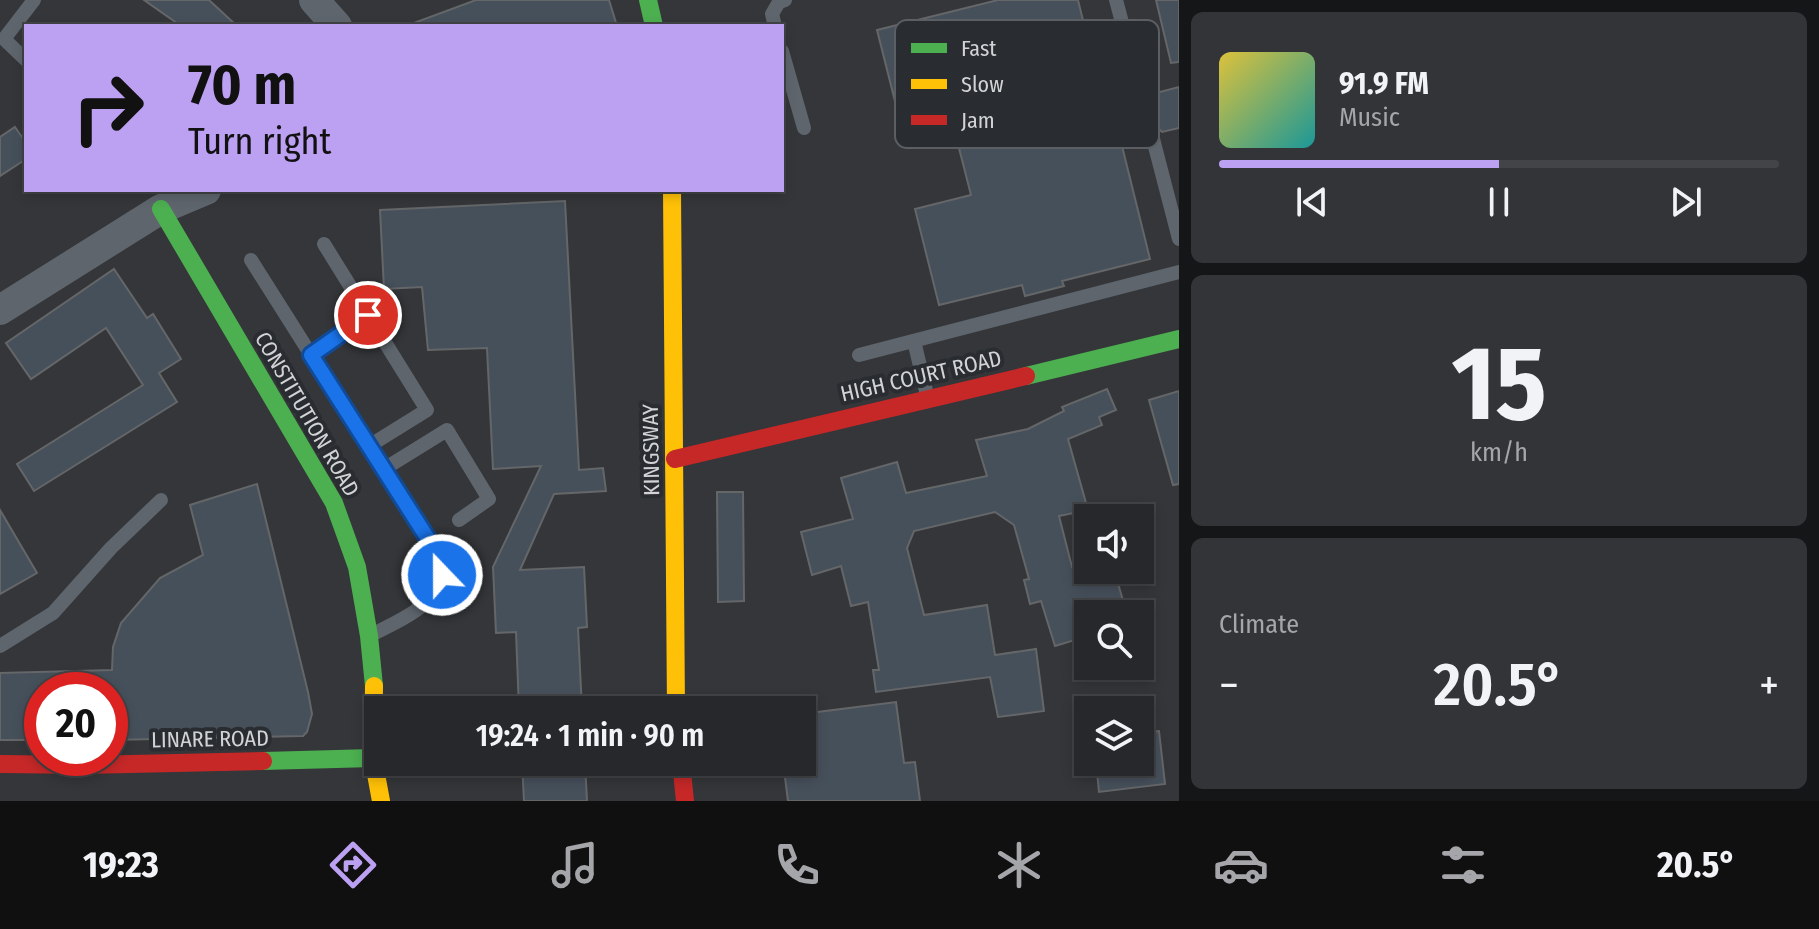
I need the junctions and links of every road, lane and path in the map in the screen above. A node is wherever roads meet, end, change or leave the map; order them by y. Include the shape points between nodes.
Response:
1 (34, 0) edge
2 (648, 0) edge
3 (785, 0) edge
4 (1116, 0) edge
5 (1121, 20) edge
6 (654, 24) edge
7 (774, 24) edge
8 (2, 38) edge
9 (24, 58) edge
10 (784, 58) edge
11 (804, 128) dead end
12 (1155, 148) edge
13 (201, 192) edge
14 (672, 192) edge
15 (161, 209) junction
16 (1179, 239) edge
17 (324, 244) dead end
18 (251, 260) dead end
19 (1179, 272) edge
20 (0, 310) edge
21 (368, 315) junction
22 (1179, 339) edge
23 (914, 341) junction
24 (311, 355) junction
25 (859, 355) dead end
26 (928, 399) junction
27 (369, 446) junction
28 (675, 459) junction
29 (384, 469) junction
30 (161, 500) dead end
31 (459, 520) dead end
32 (369, 636) junction
33 (0, 646) edge
34 (374, 696) edge
35 (676, 696) edge
36 (364, 758) edge
37 (0, 764) edge
38 (376, 776) edge
39 (682, 776) edge
40 (381, 801) edge
41 (685, 801) edge

1 - 8 lane
2 - 6 street
3 - 7 lane via 772,14
4 - 5 lane
8 - 9 lane
10 - 11 lane
12 - 16 lane
13 - 15 street
14 - 28 street, KINGSWAY
15 - 20 street
15 - 32 street, CONSTITUTION ROAD via 334,503 357,567
17 - 21 lane
18 - 24 lane
19 - 23 lane
21 - 24 lane
21 - 27 lane via 427,410
22 - 26 street, HIGH COURT ROAD
23 - 25 lane
23 - 26 lane
24 - 27 lane
26 - 28 street, HIGH COURT ROAD
27 - 29 lane
28 - 35 street, KINGSWAY
29 - 31 lane via 447,430 489,499
29 - 32 lane via 437,553 442,575 426,603
30 - 33 lane via 53,613
32 - 34 street, CONSTITUTION ROAD
36 - 37 street, LINARE ROAD
38 - 40 street, CONSTITUTION ROAD
39 - 41 street

